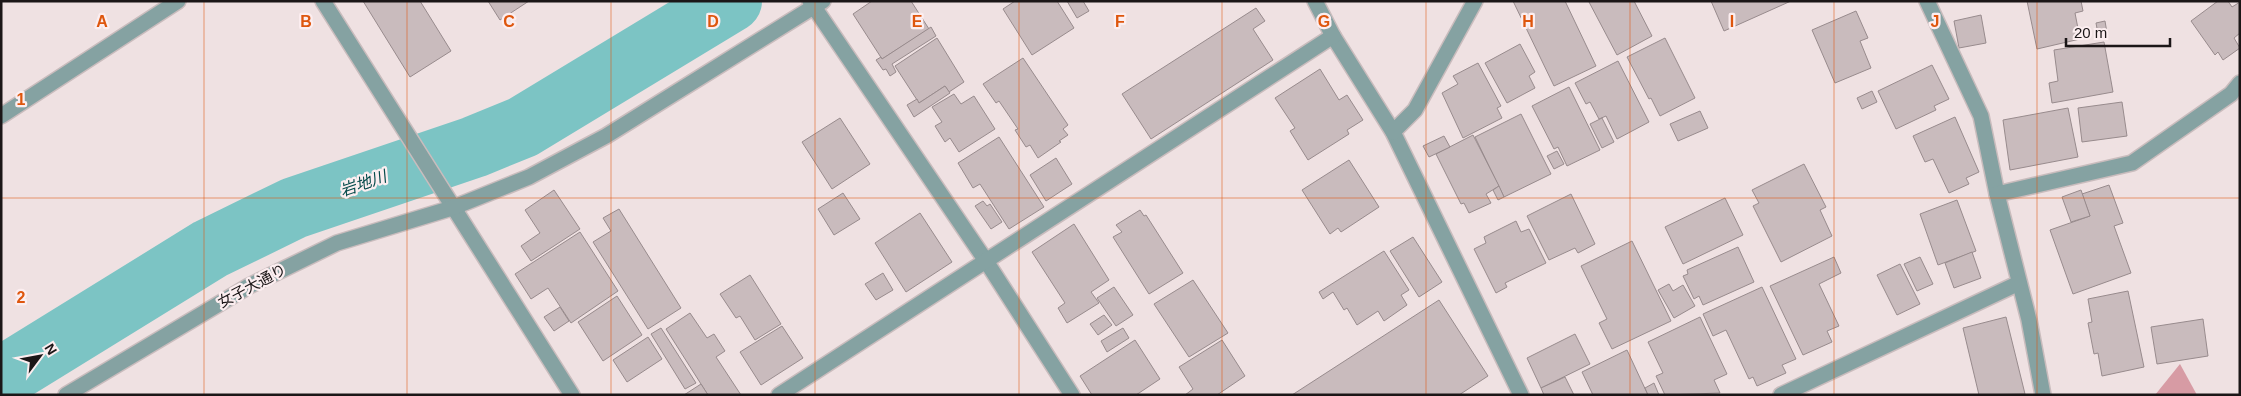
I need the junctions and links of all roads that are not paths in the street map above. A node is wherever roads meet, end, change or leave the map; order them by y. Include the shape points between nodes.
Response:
1 (178, 1) edge
2 (323, 1) edge
3 (1315, 1) edge
4 (1475, 1) edge
5 (1927, 1) edge
6 (816, 3) edge
7 (1333, 36) junction
8 (2240, 83) edge
9 (1, 116) edge
10 (1393, 132) junction
11 (1997, 194) junction
12 (452, 208) junction
13 (986, 261) junction
14 (2019, 283) junction
15 (66, 395) edge
16 (572, 395) edge
17 (779, 395) edge
18 (1072, 395) edge
19 (1521, 395) edge
20 (1781, 395) edge
21 (2042, 395) edge

1 - 9 street
2 - 12 street
3 - 7 street
4 - 10 street via 1416,110
5 - 11 street via 1981,116
6 - 12 street, 女子大通り via 606,136 529,177
6 - 13 street
7 - 10 street
7 - 13 street
8 - 11 street via 2231,94 2132,163
10 - 19 street
11 - 14 street
12 - 15 street, 女子大通り via 337,244 249,286
12 - 16 street
13 - 17 street
13 - 18 street
14 - 20 street
14 - 21 street

